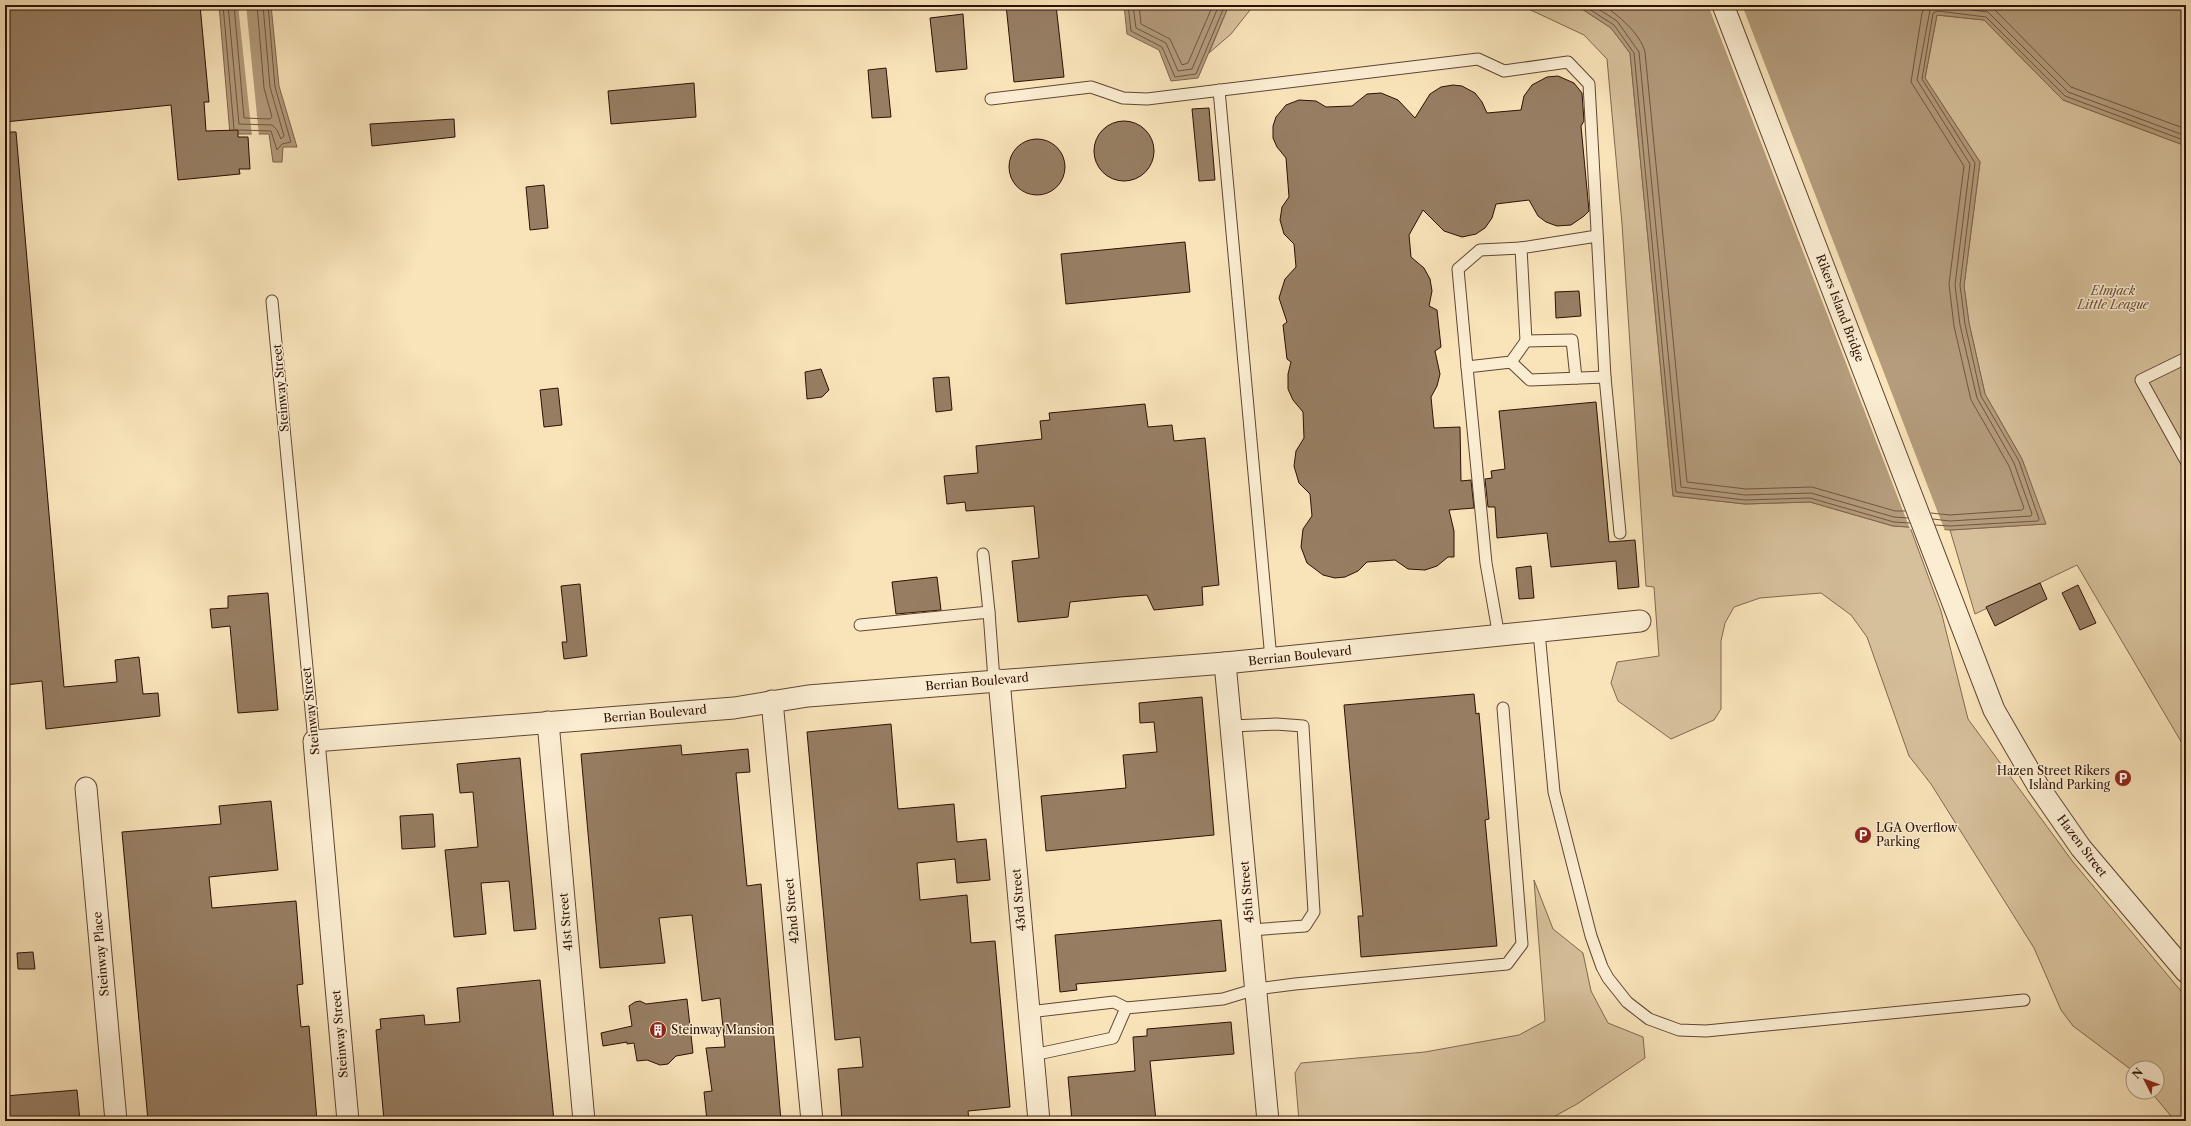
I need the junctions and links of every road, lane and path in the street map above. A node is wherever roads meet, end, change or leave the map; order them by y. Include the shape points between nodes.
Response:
1 (1723, 5) edge
2 (1219, 90) junction
3 (991, 99) dead end
4 (1597, 236) junction
5 (1521, 248) junction
6 (272, 301) dead end
7 (1526, 341) junction
8 (2186, 358) edge
9 (1511, 362) junction
10 (1467, 367) junction
11 (1605, 377) junction
12 (1576, 378) junction
13 (2186, 461) edge
14 (1620, 533) dead end
15 (983, 554) dead end
16 (989, 612) junction
17 (1640, 621) dead end
18 (860, 624) dead end
19 (1539, 632) junction
20 (1499, 637) junction
21 (1271, 658) junction
22 (1225, 663) junction
23 (997, 680) junction
24 (772, 701) junction
25 (1503, 708) dead end
26 (1994, 710) joint
27 (548, 722) junction
28 (1231, 726) junction
29 (314, 741) junction
30 (86, 788) dead end
31 (1250, 930) junction
32 (2186, 972) edge
33 (1256, 989) junction
34 (2024, 1000) dead end
35 (1126, 1008) junction
36 (1029, 1012) junction
37 (1033, 1055) junction
38 (116, 1121) edge
39 (348, 1121) edge
40 (584, 1121) edge
41 (812, 1121) edge
42 (1039, 1121) edge
43 (1268, 1121) edge

1 - 26 street, Rikers Island Bridge
2 - 3 lane via 1147,99 1123,98 1091,87
2 - 4 lane via 1478,59 1504,71 1568,62 1590,84
2 - 21 lane
4 - 5 lane
4 - 11 lane
5 - 7 lane
5 - 10 lane via 1480,250 1458,269
6 - 29 lane, Steinway Street
7 - 9 lane
7 - 12 lane via 1572,340
8 - 13 lane via 2141,380
9 - 10 lane
9 - 12 lane via 1530,380
10 - 20 lane via 1486,563
11 - 12 lane
11 - 14 lane
15 - 16 lane
16 - 18 lane
16 - 23 lane
17 - 19 street, Berrian Boulevard
19 - 20 street, Berrian Boulevard
19 - 34 lane via 1554,792 1591,936 1608,978 1627,1002 1644,1015 1679,1030 1706,1031
20 - 21 street, Berrian Boulevard
21 - 22 street, Berrian Boulevard
22 - 23 street, Berrian Boulevard
22 - 28 street, 45th Street
23 - 24 street, Berrian Boulevard
23 - 36 street, 43rd Street
24 - 27 street, Berrian Boulevard via 734,708
24 - 41 street, 42nd Street
25 - 33 lane via 1522,944 1507,964
26 - 32 street, Hazen Street via 2038,786 2081,848
27 - 29 street, Berrian Boulevard
27 - 40 street, 41st Street
28 - 31 street, 45th Street
28 - 31 lane via 1303,726 1314,912 1305,926
29 - 39 street, Steinway Street
30 - 38 street, Steinway Place
31 - 33 street, 45th Street
33 - 35 lane via 1223,999
33 - 43 street, 45th Street
35 - 36 lane via 1114,1002
35 - 37 lane via 1113,1038
36 - 37 street, 43rd Street
37 - 42 street, 43rd Street

